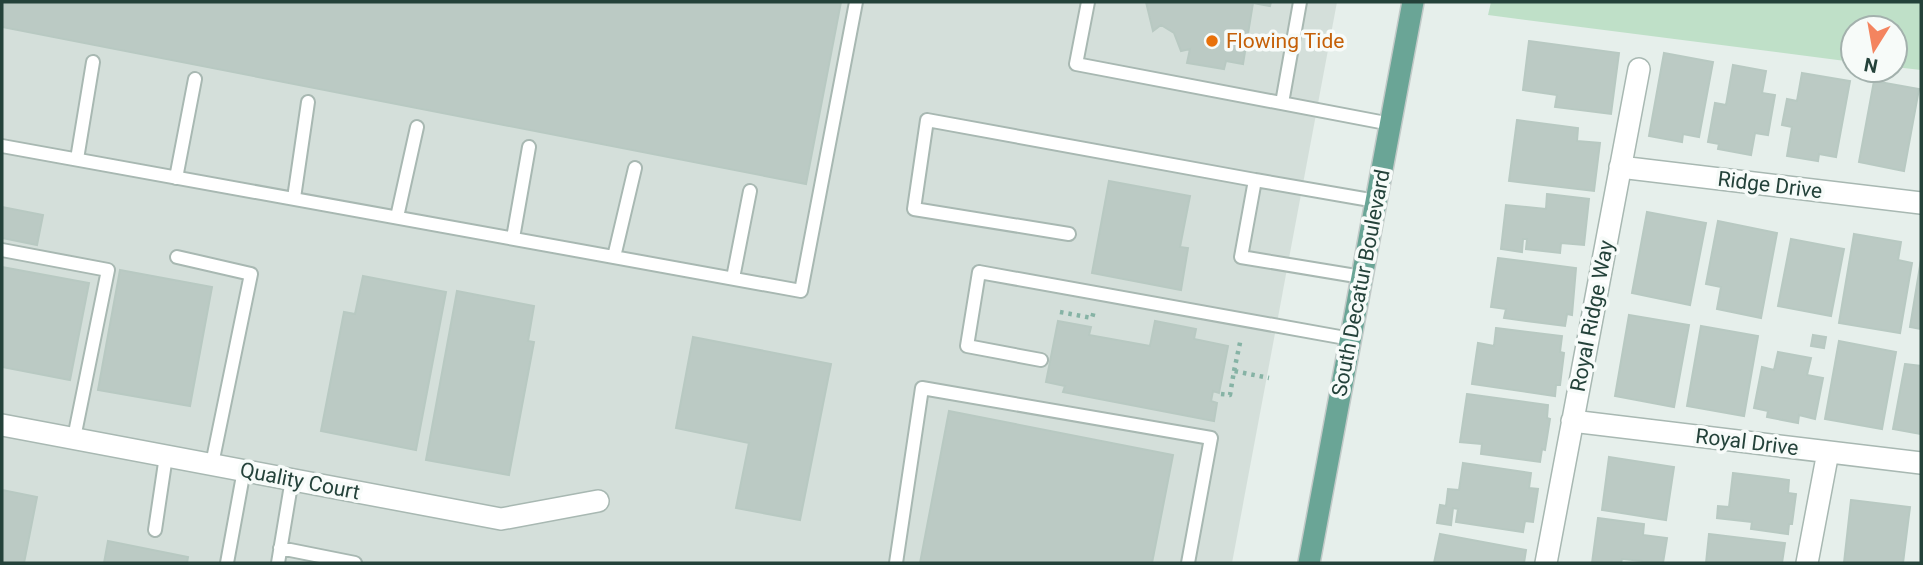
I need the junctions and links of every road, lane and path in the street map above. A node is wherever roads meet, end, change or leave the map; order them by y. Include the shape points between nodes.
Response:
1 (856, 2) edge
2 (1088, 2) edge
3 (1300, 2) edge
4 (1413, 2) edge
5 (93, 62) dead end
6 (1639, 69) dead end
7 (195, 79) dead end
8 (308, 102) dead end
9 (1282, 103) junction
10 (1391, 124) junction
11 (417, 127) dead end
12 (2, 146) edge
13 (529, 147) dead end
14 (77, 159) junction
15 (1620, 167) junction
16 (635, 168) dead end
17 (176, 178) junction
18 (1255, 180) junction
19 (750, 191) dead end
20 (294, 198) junction
21 (1376, 201) junction
22 (1921, 203) edge
23 (397, 218) junction
24 (1069, 234) dead end
25 (513, 238) junction
26 (2, 250) edge
27 (177, 257) dead end
28 (614, 257) junction
29 (1362, 277) junction
30 (733, 278) junction
31 (1351, 339) junction
32 (1041, 360) dead end
33 (1269, 378) dead end
34 (1221, 394) dead end
35 (1572, 421) junction
36 (2, 425) edge
37 (74, 438) junction
38 (1828, 452) junction
39 (166, 456) junction
40 (1921, 463) edge
41 (212, 464) junction
42 (244, 470) junction
43 (292, 479) junction
44 (598, 501) dead end
45 (155, 530) dead end
46 (280, 548) junction
47 (227, 563) edge
48 (278, 563) edge
49 (355, 563) edge
50 (896, 563) edge
51 (1188, 563) edge
52 (1309, 563) edge
53 (1546, 563) edge
54 (1807, 563) edge

1 - 30 lane via 801,290
2 - 9 lane via 1076,64
3 - 9 lane
4 - 10 main road, South Decatur Boulevard
5 - 14 lane
6 - 15 street, Royal Ridge Way
7 - 17 lane
8 - 20 lane
9 - 10 lane
10 - 21 main road, South Decatur Boulevard
11 - 23 lane
12 - 14 lane
13 - 25 lane
14 - 17 lane
15 - 22 street, Ridge Drive
15 - 35 street, Royal Ridge Way
16 - 28 lane
17 - 20 lane
18 - 21 lane
18 - 24 lane via 927,120 914,209
18 - 29 lane via 1241,257
19 - 30 lane
20 - 23 lane
21 - 29 main road, South Decatur Boulevard
23 - 25 lane
25 - 28 lane
26 - 37 lane via 108,270
27 - 41 lane via 251,274
28 - 30 lane
29 - 31 main road, South Decatur Boulevard
31 - 32 lane via 979,272 967,346
31 - 52 main road, South Decatur Boulevard
33 - 34 path via 1234,371 1230,395
35 - 38 street, Royal Drive
35 - 53 street, Royal Ridge Way
36 - 37 street, Quality Court
37 - 39 street, Quality Court
38 - 40 street, Royal Drive
38 - 54 street
39 - 41 street, Quality Court
39 - 45 lane
41 - 42 street, Quality Court
42 - 43 street, Quality Court
42 - 47 lane
43 - 44 street, Quality Court via 501,519
43 - 46 lane
46 - 48 lane
46 - 49 lane
50 - 51 lane via 922,388 1212,438

